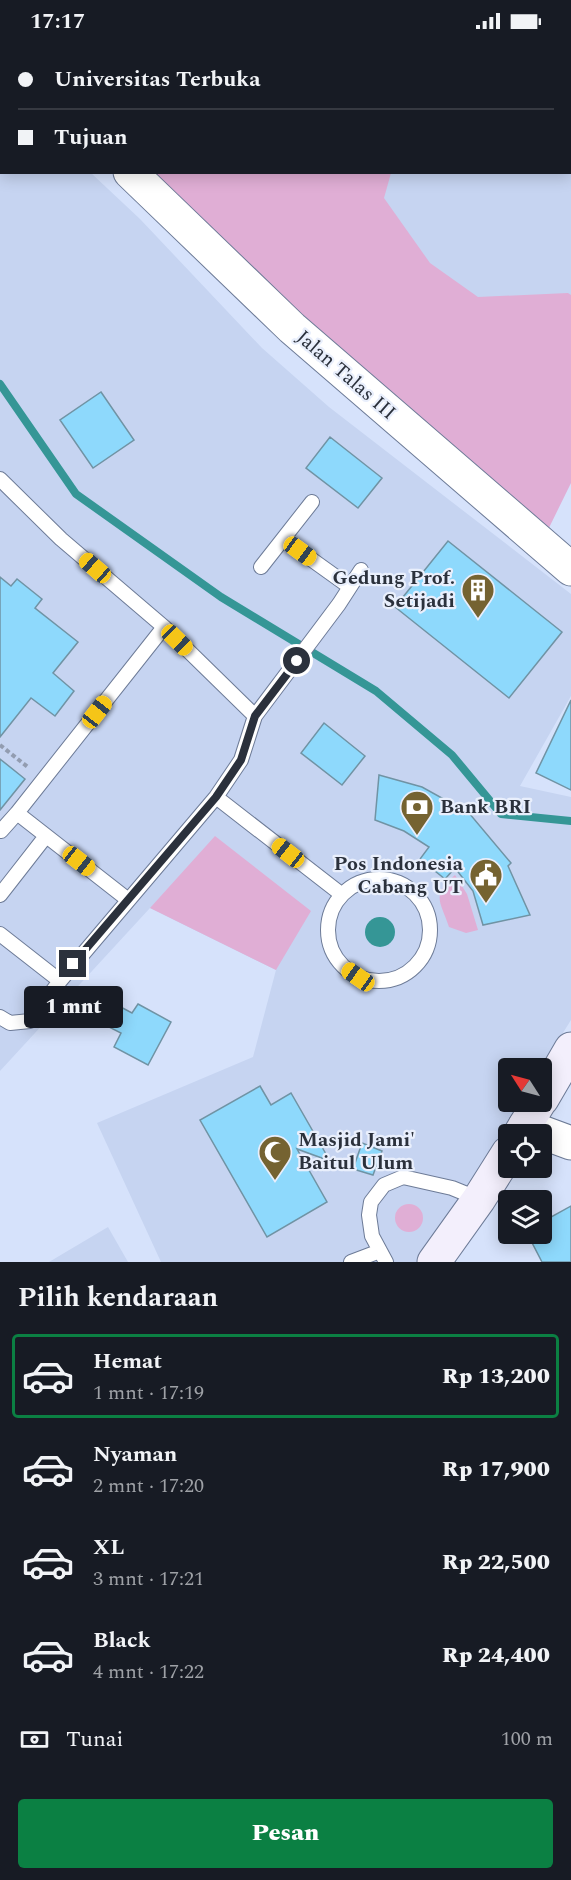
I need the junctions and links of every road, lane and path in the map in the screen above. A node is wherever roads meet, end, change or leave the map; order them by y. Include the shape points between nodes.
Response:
1 (132, 174) edge
2 (0, 479) edge
3 (312, 502) dead end
4 (284, 539) junction
5 (261, 567) dead end
6 (361, 570) dead end
7 (571, 570) edge
8 (350, 587) junction
9 (164, 627) junction
10 (255, 716) junction
11 (0, 745) edge
12 (43, 780) junction
13 (216, 797) junction
14 (17, 813) junction
15 (1, 831) edge
16 (46, 836) junction
17 (341, 894) junction
18 (0, 895) edge
19 (128, 899) junction
20 (0, 934) edge
21 (60, 981) junction
22 (0, 1017) edge
23 (571, 1049) edge
24 (527, 1123) edge
25 (571, 1143) edge
26 (479, 1199) junction
27 (383, 1256) edge
28 (351, 1262) edge
29 (434, 1262) edge

1 - 7 street, Jalan Talas III via 292,328
2 - 9 lane via 61,539
3 - 4 lane
4 - 5 lane
4 - 8 lane
6 - 8 lane
8 - 10 lane
9 - 10 lane
9 - 12 lane
10 - 13 lane via 241,760
11 - 12 path
12 - 14 lane
13 - 17 lane
13 - 19 lane
14 - 15 lane
14 - 16 lane
16 - 18 lane
16 - 19 lane
17 - 17 lane via 371,878 387,878 416,892 430,921 430,938 426,951 411,970 391,980 374,981 341,966 331,949 327,929
19 - 21 lane
20 - 21 lane
21 - 22 lane via 30,1021 10,1023
23 - 24 main road
24 - 25 street
24 - 26 main road
26 - 27 lane via 403,1177 384,1185 371,1202 369,1215 372,1236
26 - 29 main road
27 - 28 lane

